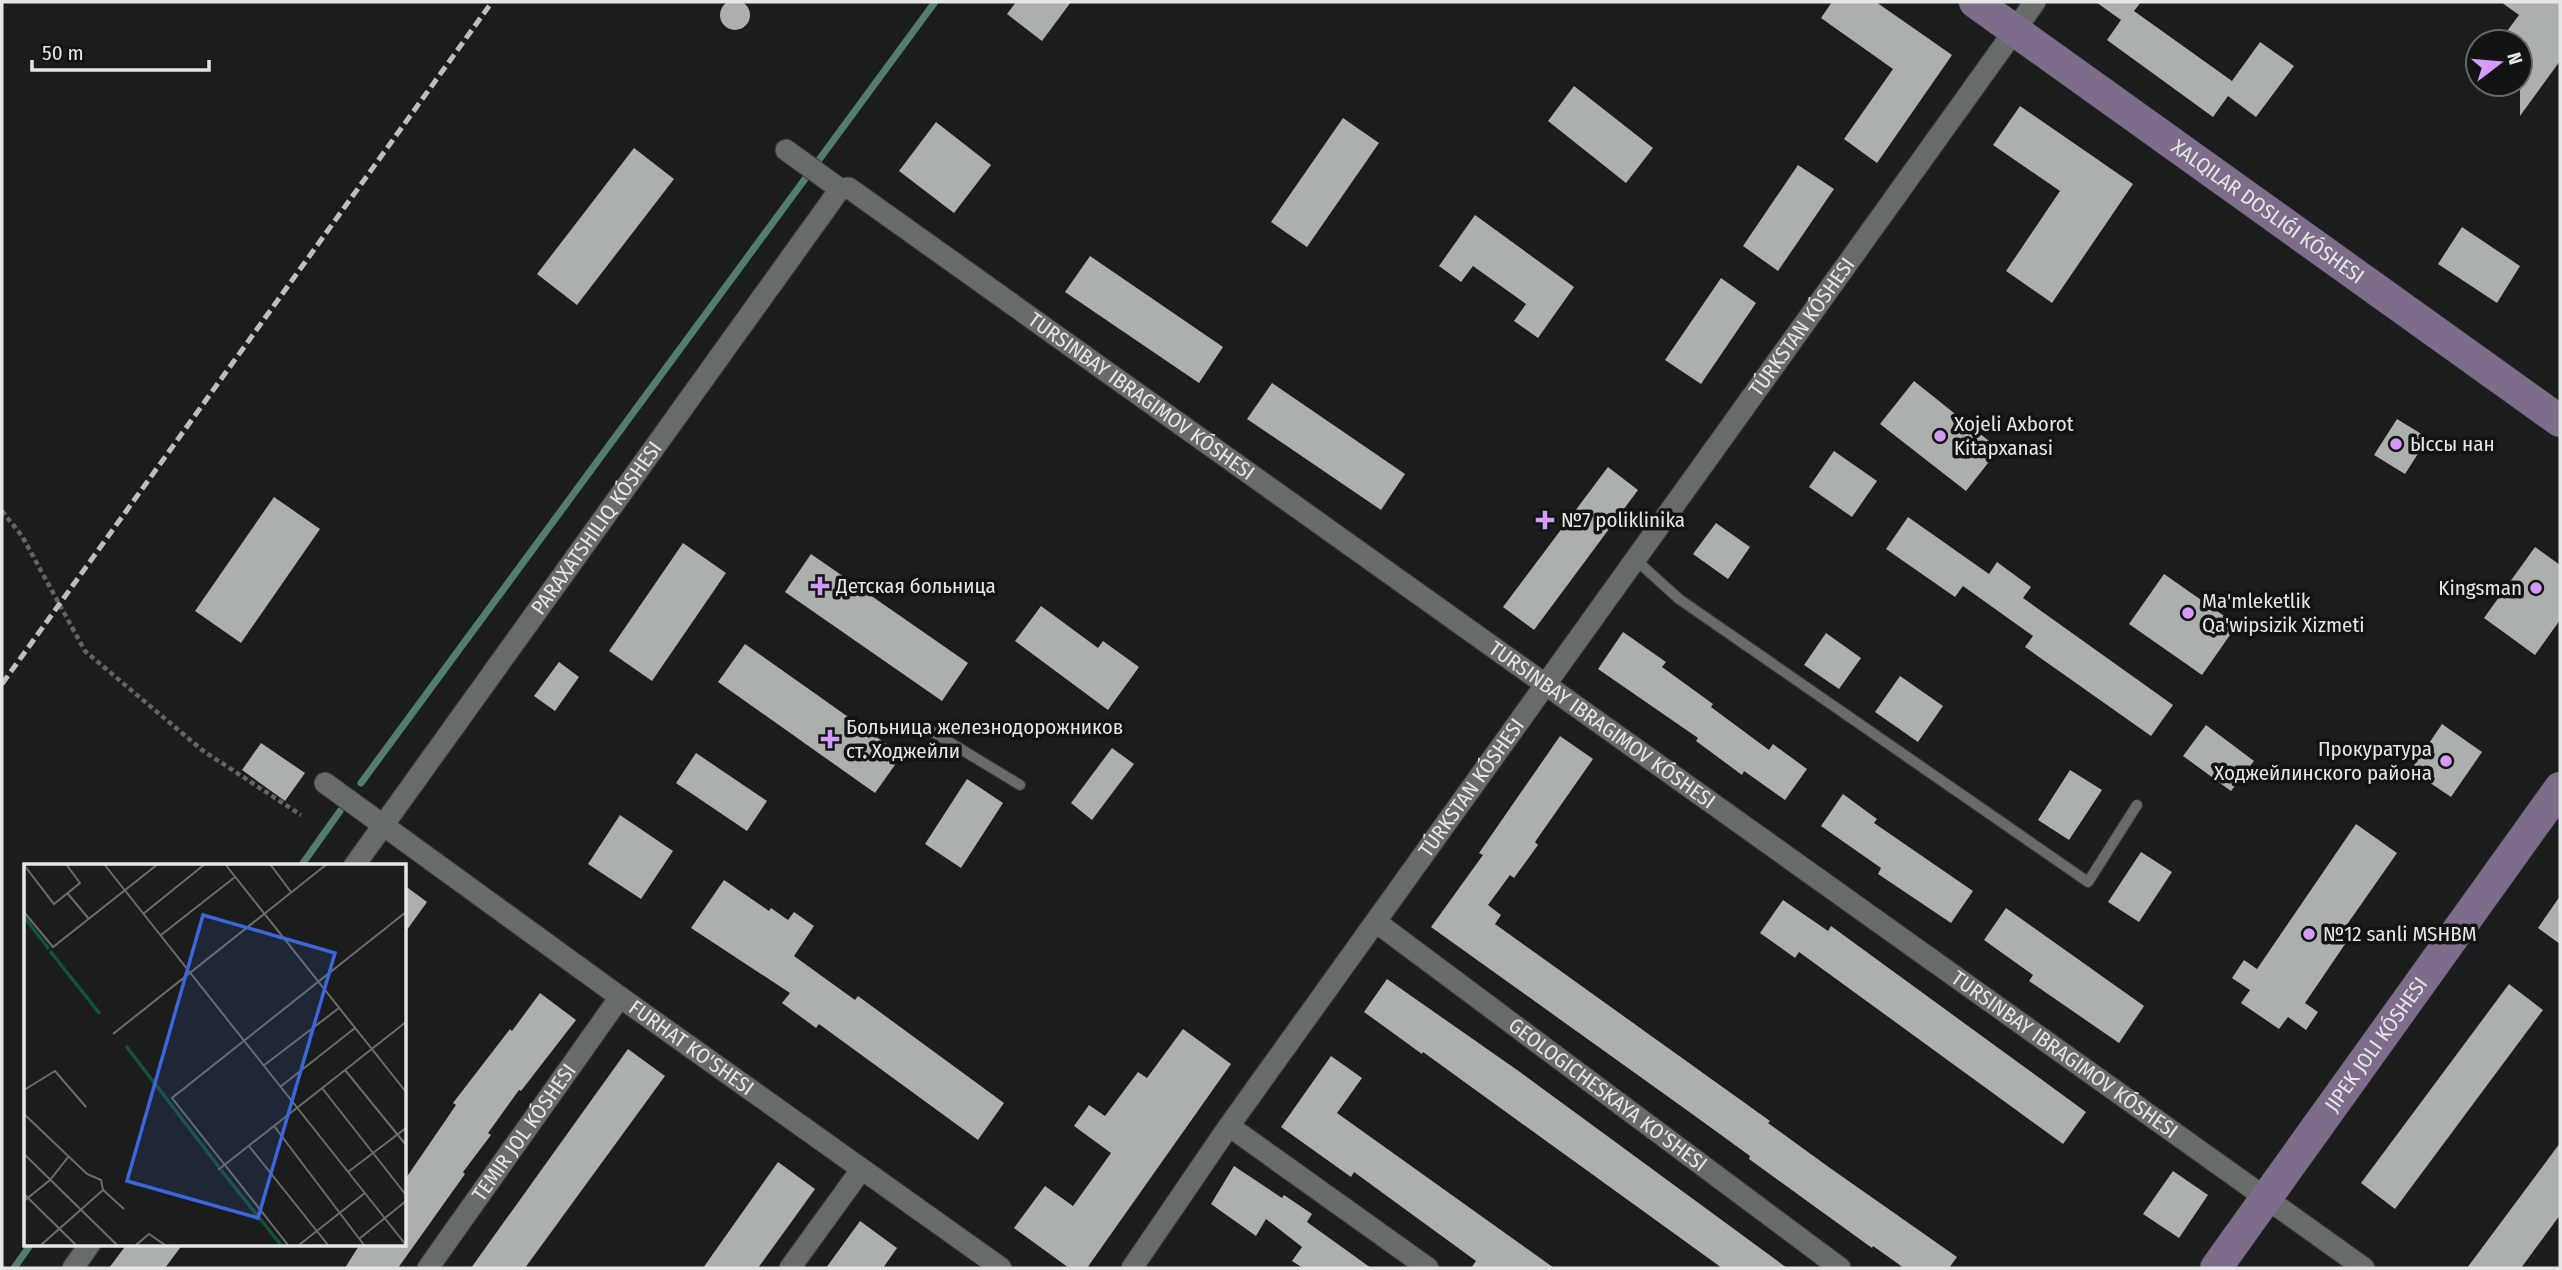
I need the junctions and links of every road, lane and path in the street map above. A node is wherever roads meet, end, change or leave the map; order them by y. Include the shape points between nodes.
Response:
1 (1975, 2) edge
2 (2035, 2) edge
3 (2015, 30) junction
4 (786, 150) dead end
5 (840, 189) junction
6 (2560, 421) edge
7 (2, 511) edge
8 (1636, 560) junction
9 (1546, 685) junction
10 (931, 732) dead end
11 (325, 782) dead end
12 (1020, 785) dead end
13 (2560, 788) edge
14 (2137, 805) dead end
15 (301, 815) dead end
16 (382, 826) junction
17 (355, 864) edge
18 (1376, 922) junction
19 (620, 997) junction
20 (1229, 1126) junction
21 (861, 1170) junction
22 (2265, 1199) junction
23 (89, 1246) edge
24 (73, 1268) edge
25 (428, 1268) edge
26 (790, 1268) edge
27 (1001, 1268) edge
28 (1132, 1268) edge
29 (1428, 1268) edge
30 (1839, 1268) edge
31 (2216, 1268) edge
32 (2364, 1268) edge

1 - 3 street
2 - 3 street, TÚRKSTAN KÓSHESI
3 - 6 street
3 - 8 street, TÚRKSTAN KÓSHESI
4 - 5 street, TURSINBAY IBRAGIMOV KÓSHESI
5 - 9 street, TURSINBAY IBRAGIMOV KÓSHESI via 849,188
5 - 16 street
7 - 15 path via 22,536 85,651 202,750
8 - 9 street, TÚRKSTAN KÓSHESI
8 - 14 lane via 1679,598 2088,882
9 - 18 street, TÚRKSTAN KÓSHESI
9 - 22 street, TURSINBAY IBRAGIMOV KÓSHESI
10 - 12 lane
11 - 16 street, FURHAT KO'SHESI
13 - 22 street
16 - 17 street
16 - 19 street, FURHAT KO'SHESI
18 - 20 street, TÚRKSTAN KÓSHESI
18 - 30 street, GEOLOGICHESKAYA KO'SHESI
19 - 21 street, FURHAT KO'SHESI
19 - 25 street, TEMIR JOL KÓSHESI
20 - 28 street, TÚRKSTAN KÓSHESI
20 - 29 street
21 - 26 street
21 - 27 street, FURHAT KO'SHESI
22 - 31 street
22 - 32 street, TURSINBAY IBRAGIMOV KÓSHESI
23 - 24 street

